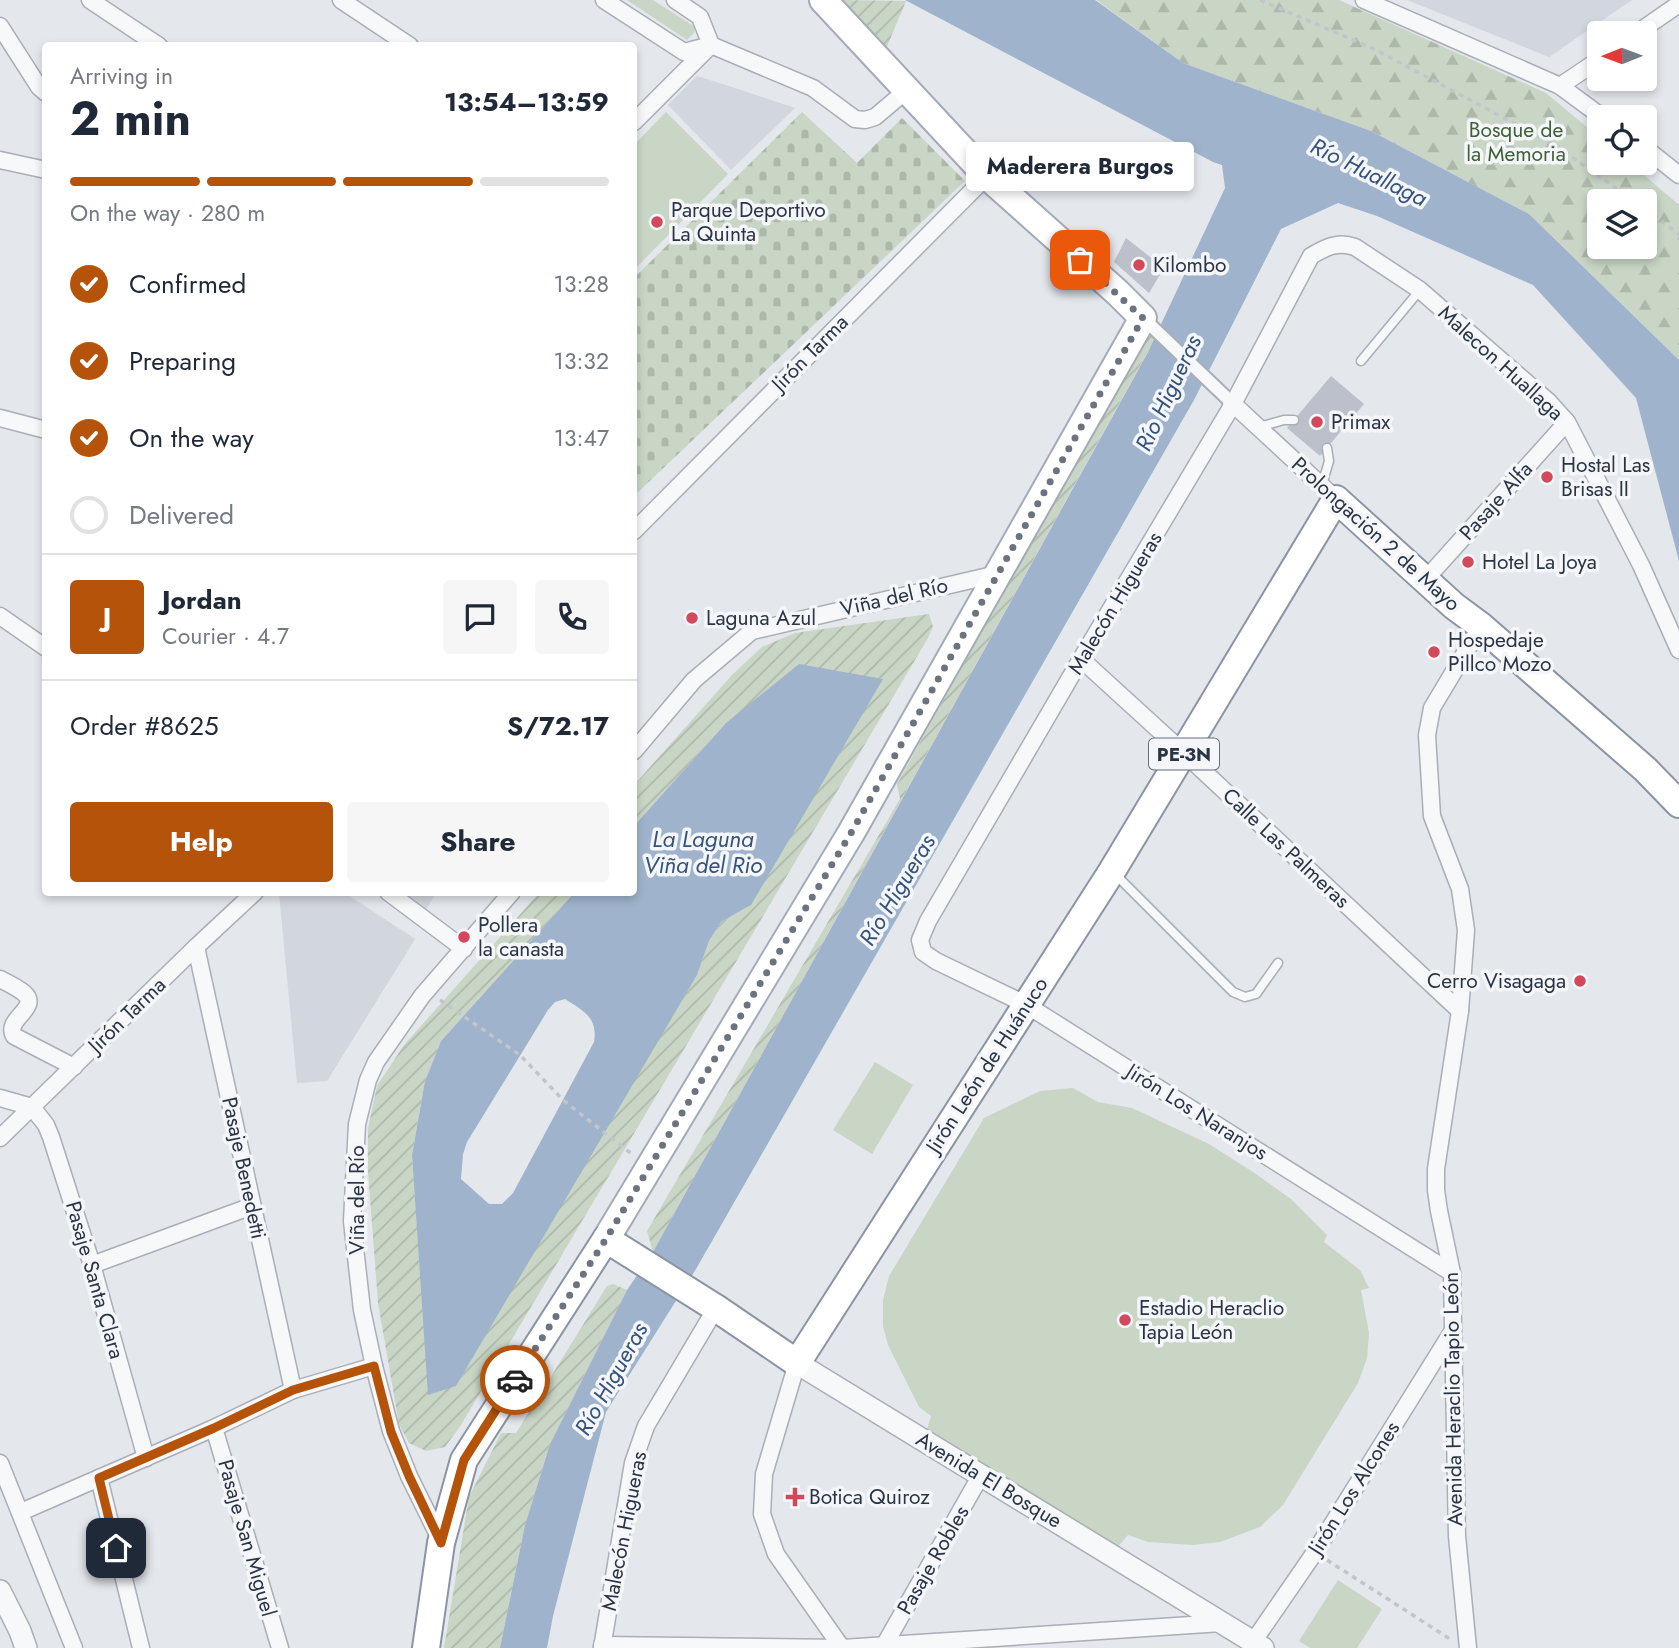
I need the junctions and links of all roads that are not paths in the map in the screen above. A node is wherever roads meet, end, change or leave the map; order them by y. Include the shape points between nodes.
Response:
1 (90, 0) edge
2 (341, 0) edge
3 (604, 0) edge
4 (675, 0) edge
5 (823, 0) edge
6 (1364, 0) edge
7 (1679, 4) edge
8 (1654, 21) edge
9 (0, 26) edge
10 (153, 42) edge
11 (404, 42) edge
12 (711, 45) junction
13 (1587, 68) edge
14 (1559, 86) junction
15 (42, 90) edge
16 (907, 90) junction
17 (1587, 106) edge
18 (637, 119) edge
19 (1657, 156) edge
20 (0, 160) edge
21 (1677, 168) edge
22 (42, 169) edge
23 (987, 176) junction
24 (1326, 247) joint
25 (1419, 290) junction
26 (1149, 324) junction
27 (1361, 361) dead end
28 (1231, 402) junction
29 (0, 418) edge
30 (1294, 420) dead end
31 (1567, 422) junction
32 (1258, 427) junction
33 (42, 429) edge
34 (1327, 449) dead end
35 (1329, 492) junction
36 (637, 528) edge
37 (997, 574) junction
38 (1425, 580) junction
39 (0, 616) edge
40 (1481, 626) junction
41 (42, 645) edge
42 (1679, 650) edge
43 (1081, 659) junction
44 (637, 747) edge
45 (1184, 753) junction
46 (1679, 804) edge
47 (1112, 871) junction
48 (252, 896) edge
49 (393, 896) edge
50 (509, 896) edge
51 (196, 947) junction
52 (464, 949) junction
53 (936, 961) joint
54 (1278, 963) dead end
55 (0, 979) edge
56 (1025, 1004) junction
57 (1460, 1011) junction
58 (74, 1067) junction
59 (0, 1098) edge
60 (32, 1107) junction
61 (0, 1138) edge
62 (252, 1206) junction
63 (606, 1239) junction
64 (92, 1265) junction
65 (1452, 1273) junction
66 (708, 1303) junction
67 (1452, 1331) junction
68 (797, 1363) junction
69 (374, 1366) junction
70 (293, 1390) junction
71 (214, 1428) junction
72 (146, 1458) junction
73 (0, 1463) edge
74 (981, 1475) junction
75 (99, 1478) junction
76 (21, 1512) junction
77 (441, 1543) junction
78 (0, 1591) edge
79 (1222, 1623) junction
80 (885, 1644) junction
81 (1258, 1645) edge
82 (602, 1647) edge
83 (26, 1648) edge
84 (74, 1648) edge
85 (141, 1648) edge
86 (280, 1648) edge
87 (426, 1648) edge
88 (841, 1648) edge
89 (1468, 1648) edge

1 - 10 street
2 - 11 street
3 - 12 street via 684,52
4 - 12 street via 701,16
5 - 16 main road
6 - 14 street
7 - 8 street
9 - 15 street
12 - 16 street via 813,88 855,119 875,117
12 - 18 street
13 - 14 street
14 - 17 street
16 - 23 main road
19 - 21 street
20 - 22 street
23 - 26 main road
23 - 36 street, Jirón Tarma
24 - 25 street, Malecon Huallaga via 1355,247
24 - 28 street, Malecón Higueras via 1311,256
25 - 27 lane
25 - 31 street, Malecon Huallaga
26 - 28 street
26 - 37 main road
28 - 32 street, Prolongación 2 de Mayo
28 - 43 street, Malecón Higueras
29 - 33 street
30 - 32 lane
31 - 38 street, Pasaje Alfa
31 - 42 street, Malecon Huallaga via 1642,565
32 - 35 street, Prolongación 2 de Mayo
34 - 35 lane
35 - 38 main road, Prolongación 2 de Mayo
35 - 45 main road, Jirón León de Huánuco / PE-3N
37 - 44 street, Viña del Río via 752,631 694,680
37 - 63 main road via 851,833
38 - 40 main road, Prolongación 2 de Mayo
39 - 41 street
40 - 46 main road, Prolongación 2 de Mayo
40 - 57 street, Avenida Heraclio Tapio León via 1432,708 1427,735 1432,816 1460,889 1466,930
43 - 45 street, Calle Las Palmeras
43 - 53 street, Malecón Higueras via 928,921 920,940 923,952
45 - 47 main road, Jirón León de Huánuco / PE-3N
45 - 57 street, Calle Las Palmeras
47 - 54 lane via 1233,992 1245,997 1256,994
47 - 56 main road, Jirón León de Huánuco / PE-3N
48 - 51 street, Jirón Tarma
49 - 52 street
50 - 52 street, Viña del Río
51 - 58 street, Jirón Tarma
51 - 62 street, Pasaje Benedetti
52 - 69 street, Viña del Río via 376,1062 357,1125 352,1221
53 - 56 street, Jirón Los Naranjos
55 - 58 street via 28,999 12,1027 14,1036
56 - 65 street, Jirón Los Naranjos
56 - 68 main road, Jirón León de Huánuco / PE-3N
57 - 65 street, Avenida Heraclio Tapio León via 1436,1168
58 - 60 street, Jirón Tarma
59 - 60 street
60 - 61 street, Jirón Tarma
60 - 64 street, Pasaje Santa Clara via 51,1137
62 - 64 street
62 - 70 street, Pasaje Benedetti
63 - 66 main road, Avenida El Bosque
63 - 77 main road via 464,1460
64 - 72 street, Pasaje Santa Clara
65 - 67 street, Avenida Heraclio Tapio León
66 - 68 main road, Avenida El Bosque
66 - 82 street, Malecón Higueras via 646,1426 634,1463
67 - 81 street, Jirón Los Alcones
67 - 89 street, Avenida Heraclio Tapio León via 1457,1536
68 - 74 street, Avenida El Bosque
68 - 88 street, Jirón León de Huánuco via 764,1474 762,1514 776,1554
69 - 70 street
69 - 77 street, Viña del Río via 391,1432
70 - 71 street
71 - 72 street
71 - 86 street, Pasaje San Miguel
72 - 75 street
73 - 76 street
74 - 79 street, Avenida El Bosque
74 - 80 street, Pasaje Robles
75 - 76 street
75 - 85 street
76 - 84 street
77 - 87 main road
78 - 83 street
79 - 80 street
79 - 81 street, Avenida El Bosque
80 - 88 street
82 - 88 street

